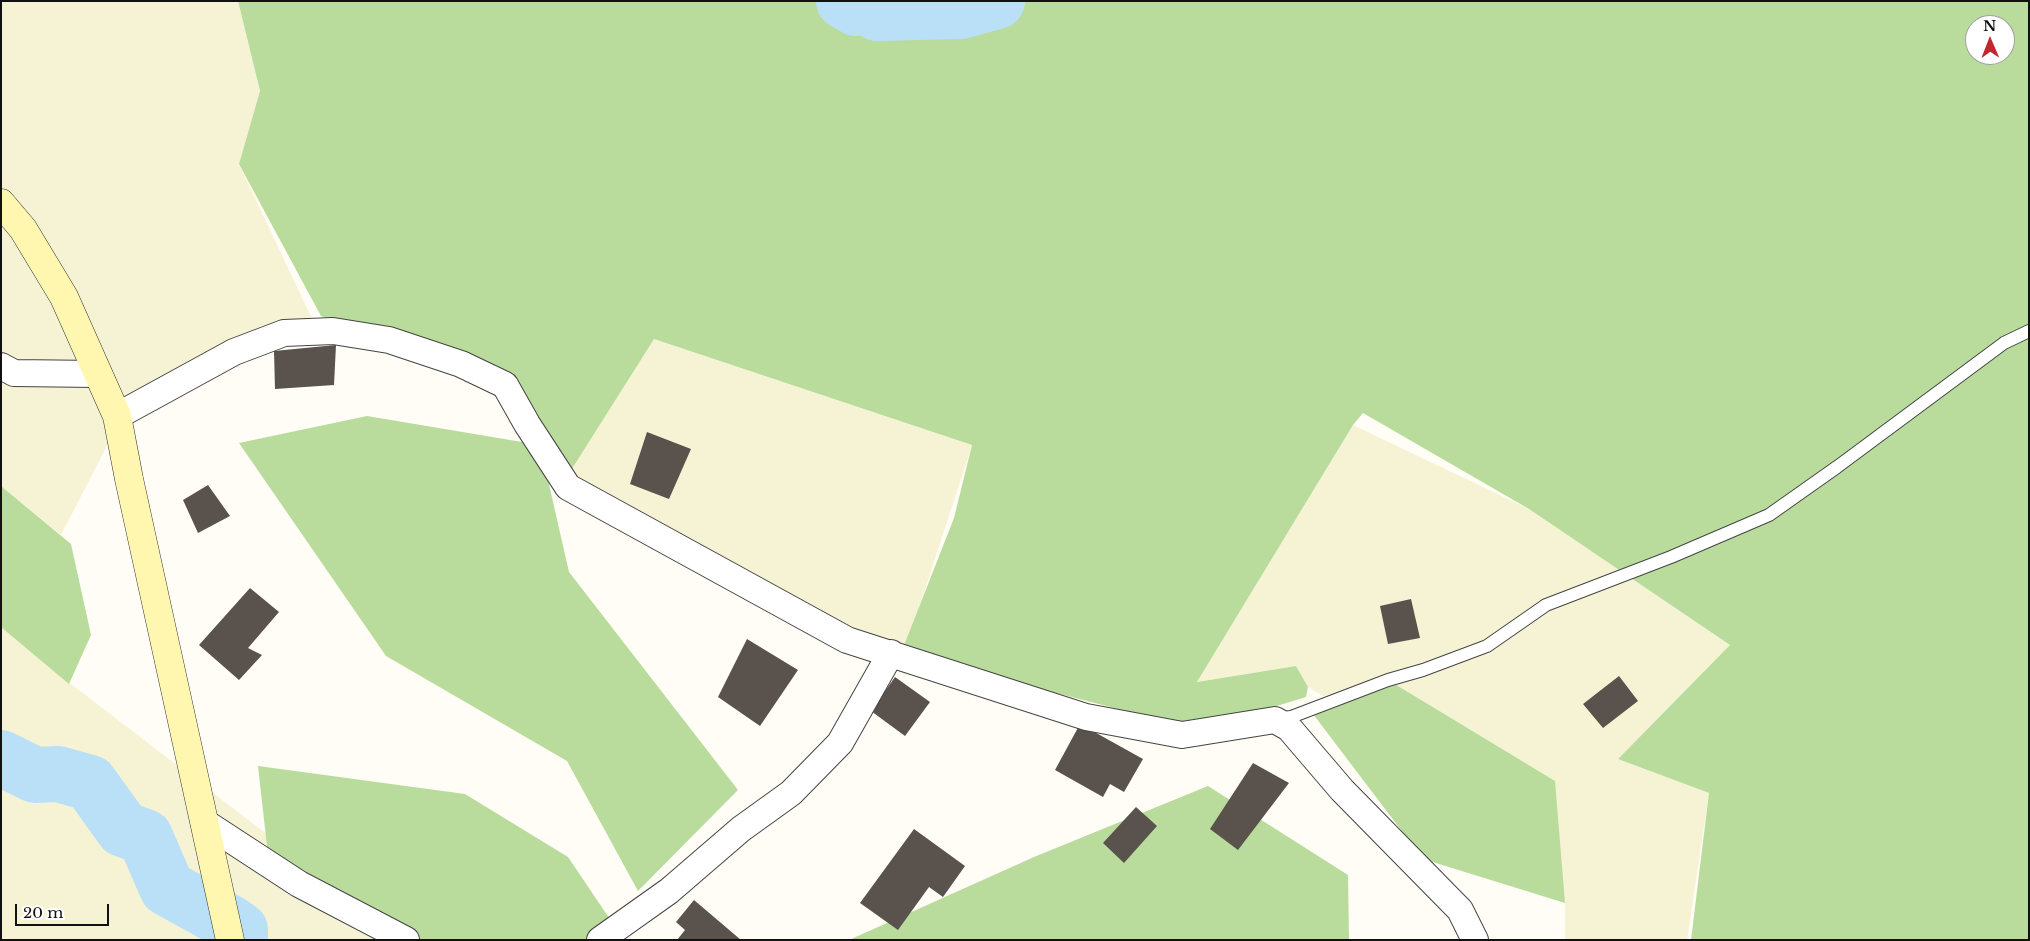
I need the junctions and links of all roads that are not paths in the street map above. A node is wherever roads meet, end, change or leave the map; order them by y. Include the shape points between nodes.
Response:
1 (1, 203) edge
2 (2029, 331) edge
3 (1, 366) edge
4 (97, 374) junction
5 (117, 416) junction
6 (891, 653) junction
7 (1274, 720) junction
8 (204, 822) junction
9 (230, 940) edge
10 (406, 940) edge
11 (600, 940) edge
12 (1475, 940) edge

1 - 4 street via 23,229 64,296
2 - 7 lane via 2004,344 1770,515 1546,605 1487,646 1291,717
3 - 4 street via 14,372
4 - 5 street
5 - 6 street via 234,352 284,333 333,331 389,340 461,364 505,385 568,487 847,640
5 - 8 street
6 - 7 street via 1086,716 1182,735
6 - 11 street via 840,743 791,793 741,829 669,891
7 - 12 street via 1289,728 1342,790 1460,910
8 - 9 street
8 - 10 street via 299,884

